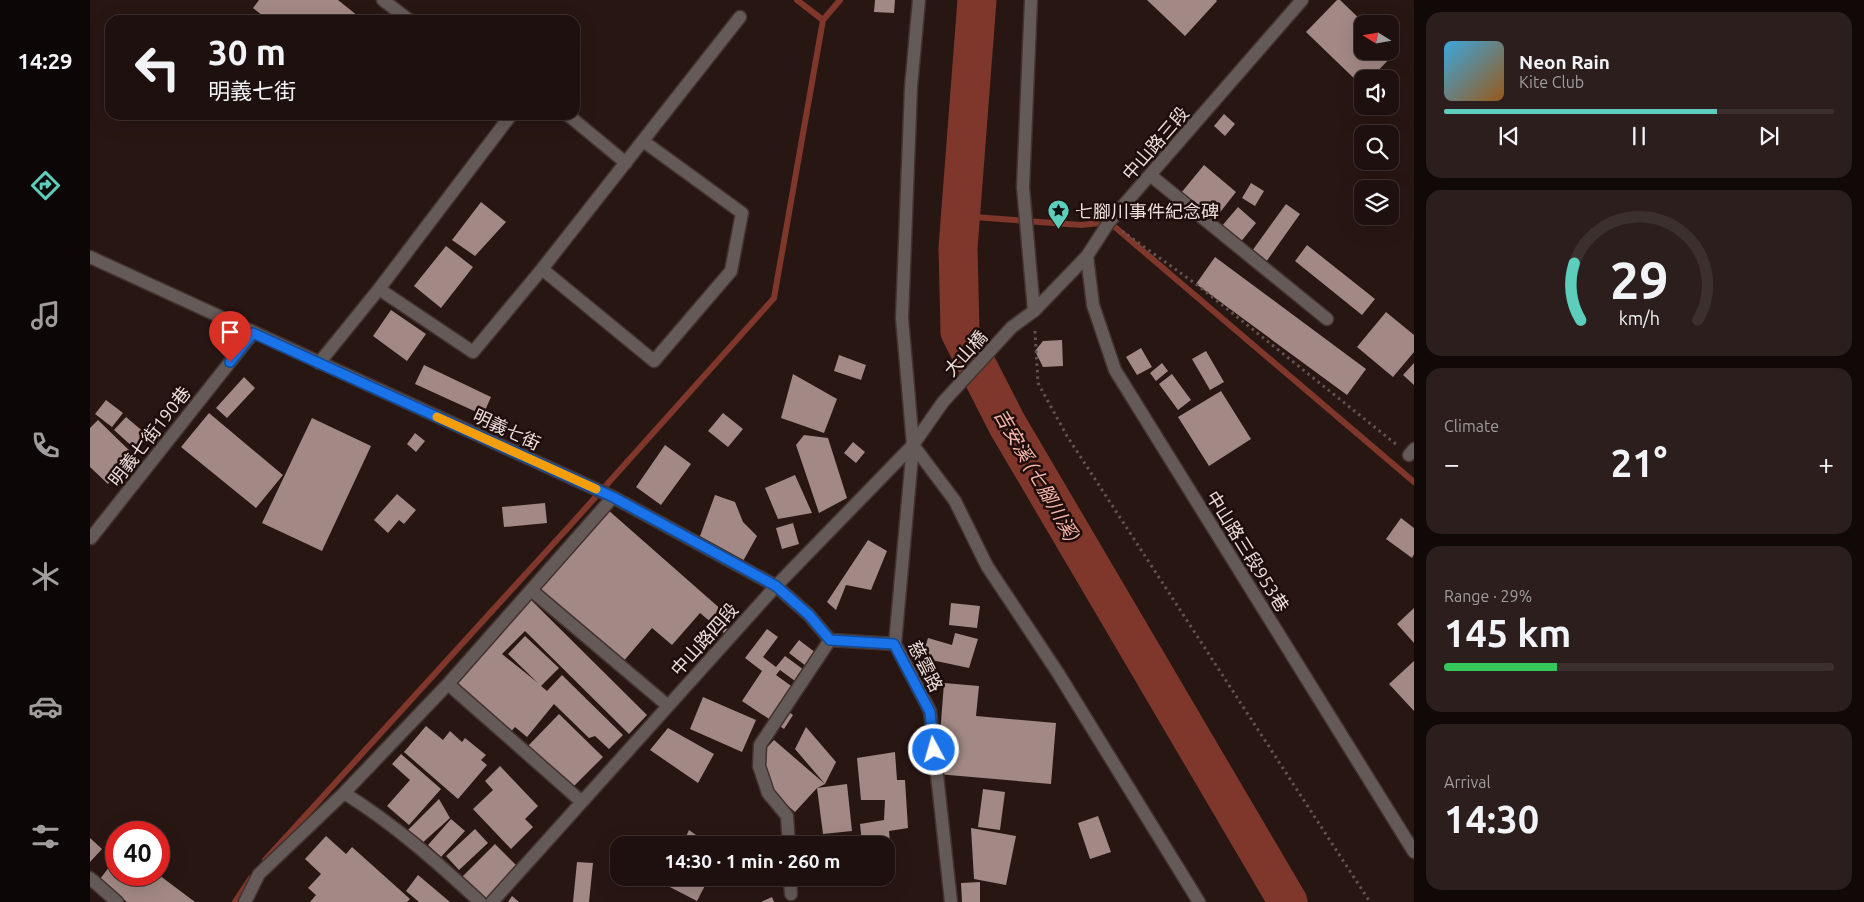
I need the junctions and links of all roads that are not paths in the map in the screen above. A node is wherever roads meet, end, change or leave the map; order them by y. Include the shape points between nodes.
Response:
1 (383, 0) edge
2 (919, 0) edge
3 (1031, 0) edge
4 (1302, 0) edge
5 (402, 15) edge
6 (740, 17) dead end
7 (507, 120) edge
8 (574, 120) edge
9 (643, 141) junction
10 (626, 163) junction
11 (1150, 175) junction
12 (1087, 256) junction
13 (90, 257) edge
14 (542, 269) junction
15 (378, 289) junction
16 (1034, 311) junction
17 (1327, 319) dead end
18 (1012, 327) joint
19 (253, 333) junction
20 (319, 363) junction
21 (944, 402) joint
22 (913, 445) junction
23 (612, 496) junction
24 (91, 538) dead end
25 (776, 586) junction
26 (531, 590) junction
27 (830, 640) junction
28 (894, 644) junction
29 (448, 684) junction
30 (667, 705) junction
31 (344, 793) junction
32 (582, 802) junction
33 (788, 836) edge
34 (1414, 852) edge
35 (90, 878) edge
36 (790, 886) edge
37 (791, 894) dead end
38 (247, 901) edge
39 (117, 902) edge
40 (480, 902) edge
41 (492, 902) edge
42 (951, 902) edge
43 (1199, 902) edge

1 - 5 street
2 - 22 street, 慈雲路 via 911,87 902,318
3 - 16 street via 1023,187
4 - 11 street, 中山路三段
6 - 9 street
7 - 15 street
8 - 10 street
9 - 10 street
9 - 14 street via 742,213 730,271 654,361
10 - 14 street
11 - 12 street, 中山路三段 via 1110,222
11 - 17 street
12 - 16 street, 中山路三段
12 - 34 street, 中山路三段953巷 via 1093,305 1115,370
13 - 19 street, 明義七街
14 - 15 street via 473,352
15 - 20 street
16 - 18 street, 中山路三段
18 - 21 street, 大山橋
19 - 20 street, 明義七街
19 - 24 street, 明義七街190巷
20 - 23 street, 明義七街
21 - 22 street, 中山路四段
22 - 25 street, 中山路四段
22 - 28 street, 慈雲路
22 - 43 street via 954,501 987,566 1058,673
23 - 25 street, 明義七街
23 - 26 street
25 - 27 street, 明義七街 via 809,615
25 - 30 street, 中山路四段
26 - 29 street
26 - 30 street
27 - 28 street
27 - 33 street via 760,745 759,766 768,793 787,816
28 - 42 street, 慈雲路 via 930,712
29 - 31 street
29 - 32 street
30 - 32 street, 中山路四段
31 - 38 street via 259,874
31 - 40 street via 404,834
32 - 41 street, 中山路四段
35 - 39 street
36 - 37 street

